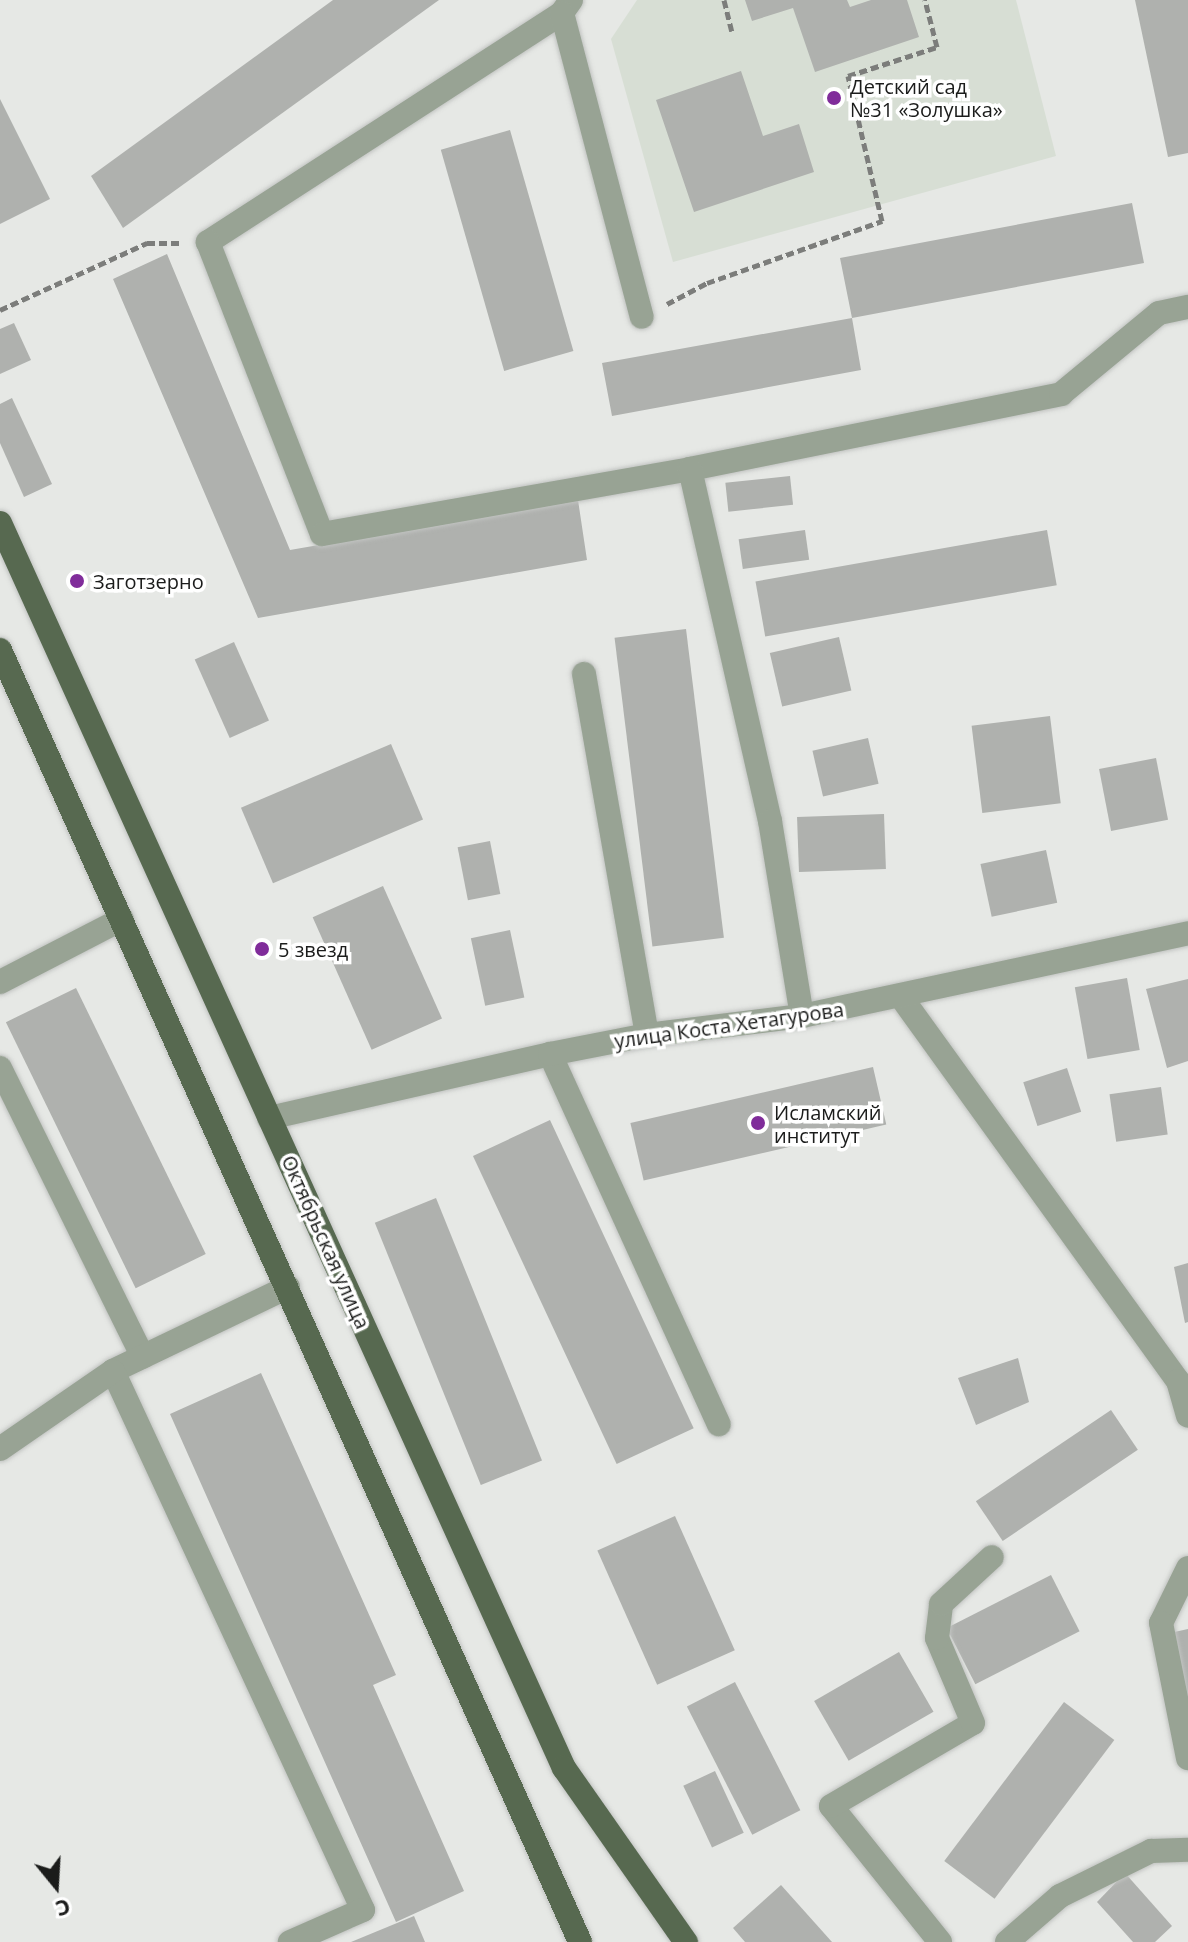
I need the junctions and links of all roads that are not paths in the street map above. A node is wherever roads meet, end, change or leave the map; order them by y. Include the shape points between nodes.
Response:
1 (566, 6) edge
2 (1188, 307) edge
3 (642, 317) road end
4 (690, 469) junction
5 (0, 523) edge
6 (0, 650) edge
7 (584, 674) dead end
8 (122, 919) junction
9 (1188, 933) edge
10 (0, 982) edge
11 (901, 997) junction
12 (802, 1016) junction
13 (647, 1035) junction
14 (550, 1054) junction
15 (0, 1068) edge
16 (269, 1118) junction
17 (288, 1287) junction
18 (143, 1357) junction
19 (113, 1371) junction
20 (1188, 1416) edge
21 (719, 1424) dead end
22 (0, 1449) edge
23 (992, 1557) dead end
24 (1188, 1568) edge
25 (1188, 1758) edge
26 (1188, 1850) edge
27 (290, 1942) edge
28 (580, 1942) edge
29 (686, 1942) edge
30 (940, 1942) edge
31 (1007, 1942) edge

1 - 3 street
1 - 4 street via 208,242 322,534
2 - 4 street via 1159,313 1061,394
4 - 12 street via 770,821
5 - 16 main road, Октябрьская улица
6 - 8 main road
7 - 13 street
8 - 10 street
8 - 17 main road
9 - 11 street, улица Коста Хетагурова
11 - 12 street, улица Коста Хетагурова
11 - 20 street via 1178,1381
12 - 13 street, улица Коста Хетагурова
13 - 14 street, улица Коста Хетагурова
14 - 16 street, улица Коста Хетагурова
14 - 21 street
15 - 18 street
16 - 29 main road, Октябрьская улица via 564,1768
17 - 18 street
17 - 28 main road
18 - 19 street
19 - 22 street
19 - 27 street via 363,1910
23 - 30 street via 941,1604 937,1638 973,1723 831,1806
24 - 25 street via 1161,1623
26 - 31 street via 1151,1851 1060,1896

